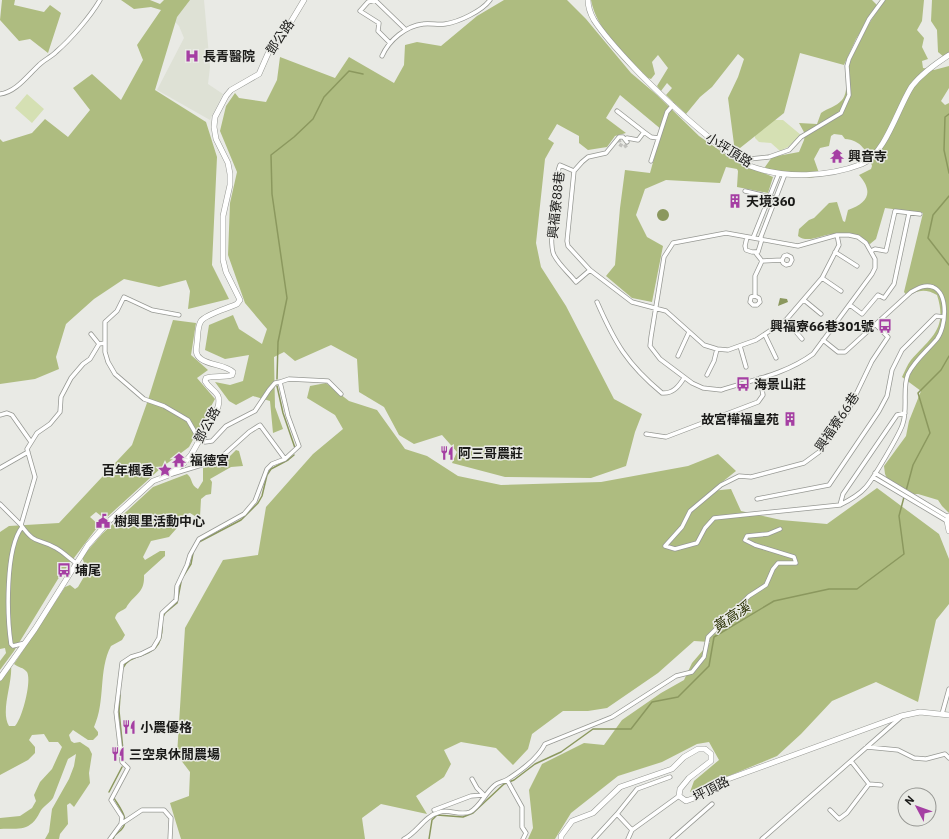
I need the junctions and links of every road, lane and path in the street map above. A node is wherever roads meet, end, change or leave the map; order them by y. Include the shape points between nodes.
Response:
1 (100, 0) edge
2 (304, 0) edge
3 (375, 0) edge
4 (490, 0) edge
5 (588, 0) edge
6 (883, 0) edge
7 (366, 1) edge
8 (405, 29) junction
9 (390, 43) junction
10 (949, 55) edge
11 (382, 56) dead end
12 (0, 94) edge
13 (673, 105) junction
14 (617, 111) dead end
15 (644, 132) junction
16 (658, 138) junction
17 (740, 160) junction
18 (651, 161) dead end
19 (574, 171) junction
20 (778, 173) junction
21 (785, 174) junction
22 (745, 191) dead end
23 (770, 196) junction
24 (776, 198) junction
25 (909, 213) junction
26 (920, 214) dead end
27 (837, 235) junction
28 (747, 236) junction
29 (753, 238) junction
30 (761, 239) junction
31 (871, 251) junction
32 (755, 252) junction
33 (835, 252) junction
34 (782, 260) dead end
35 (762, 261) junction
36 (858, 266) dead end
37 (590, 270) junction
38 (822, 278) junction
39 (840, 291) dead end
40 (755, 296) dead end
41 (804, 300) junction
42 (597, 302) dead end
43 (850, 304) junction
44 (657, 307) junction
45 (821, 314) dead end
46 (179, 316) dead end
47 (944, 317) junction
48 (786, 320) junction
49 (876, 325) junction
50 (689, 332) junction
51 (91, 334) dead end
52 (765, 335) junction
53 (802, 339) dead end
54 (823, 340) junction
55 (105, 343) junction
56 (99, 344) junction
57 (740, 346) junction
58 (717, 349) junction
59 (95, 350) junction
60 (105, 352) junction
61 (678, 356) dead end
62 (776, 358) dead end
63 (746, 366) dead end
64 (707, 375) dead end
65 (684, 378) junction
66 (760, 378) junction
67 (280, 382) junction
68 (341, 394) dead end
69 (904, 413) junction
70 (0, 415) edge
71 (646, 434) dead end
72 (199, 439) junction
73 (31, 442) junction
74 (28, 452) junction
75 (285, 459) junction
76 (0, 468) edge
77 (169, 475) junction
78 (874, 475) junction
79 (757, 499) dead end
80 (0, 504) edge
81 (840, 505) junction
82 (948, 518) edge
83 (22, 526) junction
84 (780, 529) dead end
85 (949, 531) edge
86 (76, 563) junction
87 (25, 643) junction
88 (0, 678) edge
89 (949, 689) edge
90 (942, 714) junction
91 (949, 715) edge
92 (901, 716) junction
93 (888, 721) junction
94 (888, 729) junction
95 (867, 747) junction
96 (949, 758) edge
97 (851, 761) junction
98 (670, 777) dead end
99 (472, 779) dead end
100 (507, 780) junction
101 (869, 784) junction
102 (881, 785) dead end
103 (484, 795) junction
104 (680, 796) junction
105 (712, 804) dead end
106 (434, 810) dead end
107 (830, 810) dead end
108 (617, 814) junction
109 (121, 824) junction
110 (632, 830) junction
111 (110, 839) edge
112 (170, 839) edge
113 (404, 839) edge
114 (523, 839) edge
115 (561, 839) edge
116 (594, 839) edge
117 (628, 839) edge
118 (672, 839) edge
119 (762, 839) edge

1 - 12 street via 56,52 7,94
2 - 72 street, 鄧公路 via 270,49 259,74 231,90 215,117 216,139 228,163 230,174 223,216 223,260 240,300 237,304 206,318 199,327 196,352 198,357 203,361 229,368 233,372 228,377 206,378 205,381 220,400
3 - 7 street
3 - 8 street
4 - 8 street via 485,6 454,22 425,24
5 - 13 street, 小坪頂路 via 588,8 594,20 607,37
6 - 17 street via 869,20 849,59 849,95 841,113 801,137 789,150 769,157
7 - 9 street via 360,12 379,23 378,31
8 - 9 street
9 - 11 street
10 - 21 street, 小坪頂路 via 925,72 913,86 903,101 898,118 879,147 864,163 837,171 804,175
13 - 16 street via 667,112
13 - 17 street, 小坪頂路 via 712,141
14 - 15 street
15 - 16 street via 651,138
15 - 19 street, 興福寮88巷 via 638,140 619,137 606,153 588,158
16 - 18 street
17 - 20 street, 小坪頂路
19 - 37 street, 興福寮88巷 via 567,241 568,246
19 - 37 street, 興福寮88巷 via 560,165 558,170 551,243 554,254 576,282
20 - 21 street, 小坪頂路
20 - 23 street
21 - 24 street
22 - 23 street
23 - 24 street
23 - 29 street
24 - 30 street
25 - 26 street
25 - 31 street via 895,211 886,251
25 - 43 street via 894,284 884,298 878,294 862,314
27 - 30 street via 798,246
27 - 31 street via 858,238 866,243
27 - 33 street via 839,245
28 - 29 street
28 - 32 street via 746,250
28 - 44 street via 726,233 673,243 664,257
29 - 30 street
30 - 32 street via 758,252
31 - 43 street via 875,259 875,268
32 - 35 street
33 - 36 street
33 - 38 street
34 - 35 street
35 - 40 street via 755,276
37 - 44 street, 興福寮88巷 via 632,302
38 - 39 street
38 - 41 street
41 - 45 street
41 - 48 street
42 - 65 street via 616,341 633,366 650,383 665,394 677,388
43 - 54 street
44 - 50 street via 666,311
44 - 65 street via 650,346 660,359
46 - 55 street via 152,310 124,297 117,311 105,322
47 - 49 street, 興福寮66巷 via 943,295 929,286 911,292
47 - 69 street, 興福寮66巷 via 938,338 913,364 908,376
47 - 79 street via 936,316 902,350 892,370 887,396 880,411 829,485
48 - 52 street
48 - 53 street
49 - 54 street, 興福寮66巷 via 845,352 838,352
49 - 81 street, 興福寮66巷 via 888,337 872,361 848,411 819,452 804,463 751,477 739,476 721,485 690,511 682,527 666,546 675,549 697,542 714,518
50 - 58 street via 704,345
50 - 61 street
51 - 56 street
52 - 57 street
52 - 62 street
54 - 66 street via 813,354 801,363
55 - 56 street
55 - 60 street
56 - 59 street
57 - 58 street via 728,350
57 - 63 street
58 - 64 street
59 - 60 street
59 - 73 street via 90,359 71,378 61,396 60,412
60 - 72 street via 108,362 121,381 144,399 164,406 188,420
65 - 66 street via 703,388 721,390
66 - 71 street via 763,395 758,402 666,437
67 - 68 street via 289,379 328,381
67 - 72 street via 275,383 255,411 226,426 212,441 205,442
67 - 75 street via 288,416 299,446
69 - 78 street, 興福寮66巷 via 903,423
69 - 81 street via 897,415 843,494
70 - 73 street via 12,415
72 - 77 street, 鄧公路 via 188,459
73 - 74 street
74 - 76 street
74 - 83 street via 35,477
75 - 77 street via 260,425 218,460
75 - 109 street via 267,469 255,502 244,514 199,539 177,586 176,600 162,613 157,643 148,652 130,657 122,663 116,712 122,762 128,768 111,800 122,818
77 - 86 street, 鄧公路 via 153,481 109,521
78 - 81 street, 興福寮66巷 via 865,488
78 - 82 street
80 - 83 street
82 - 85 street
83 - 86 street via 24,532 35,541 55,548
83 - 87 street via 16,536 10,569 7,617 11,644 13,646
84 - 100 street via 768,534 747,536 745,540 794,557 796,563 778,563 773,568 766,585 749,596 708,637 704,657 692,672 676,676 612,717 545,744 540,754
86 - 87 street, 鄧公路
87 - 88 street, 鄧公路
89 - 90 street
90 - 91 street, 坪頂路
90 - 92 street, 坪頂路 via 920,712
92 - 93 street, 坪頂路
92 - 94 street
93 - 94 street
93 - 104 street, 坪頂路 via 716,783 692,799 686,801
94 - 95 street
95 - 96 street via 898,750 914,758 926,759 945,754
95 - 97 street
97 - 101 street
97 - 119 street
98 - 108 street via 637,789
99 - 103 street
100 - 103 street via 496,784
100 - 114 street via 522,807 522,827 526,834
101 - 102 street
101 - 107 street via 847,813 839,819
103 - 106 street via 471,796
103 - 113 street via 477,806 469,812 439,812 422,822 413,835
104 - 110 street
104 - 115 street, 坪頂路 via 680,789 689,778 711,761 711,754 705,749 698,749 684,757 672,770 620,787 593,813 572,821
105 - 118 street
108 - 110 street
108 - 116 street
109 - 111 street
109 - 112 street via 142,810 164,810 170,818
110 - 117 street

